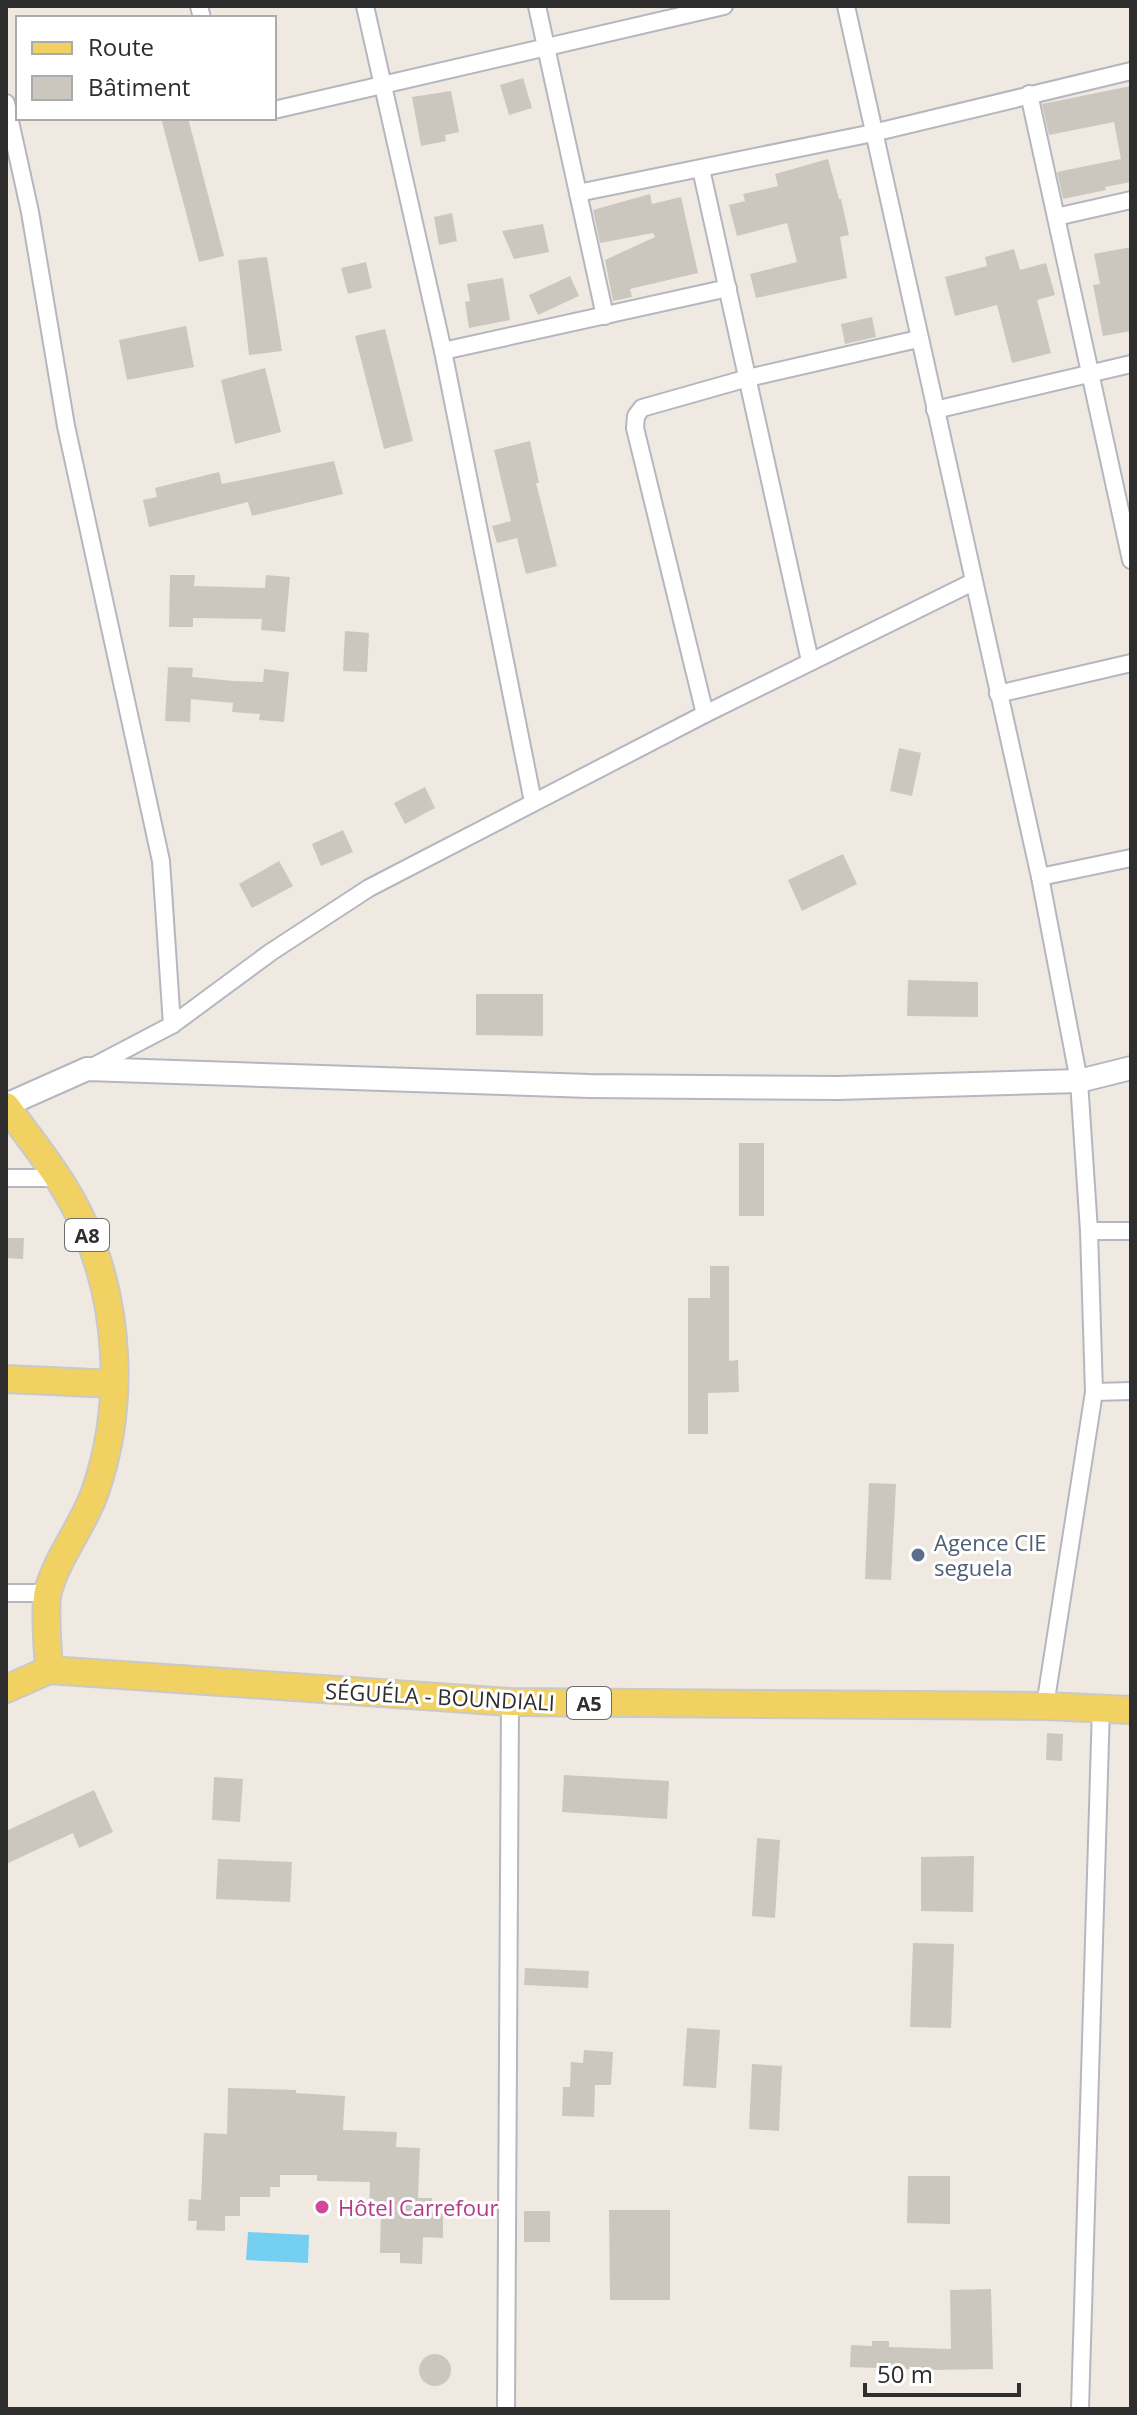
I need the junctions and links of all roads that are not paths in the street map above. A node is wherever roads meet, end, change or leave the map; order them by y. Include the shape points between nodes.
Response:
1 (365, 6) edge
2 (537, 6) edge
3 (724, 6) edge
4 (846, 6) edge
5 (545, 45) junction
6 (1131, 71) edge
7 (381, 84) junction
8 (1029, 94) junction
9 (6, 103) edge
10 (276, 110) edge
11 (873, 133) junction
12 (701, 169) junction
13 (578, 193) junction
14 (1131, 200) edge
15 (1056, 217) junction
16 (728, 288) junction
17 (605, 316) junction
18 (918, 339) junction
19 (443, 351) junction
20 (1131, 364) edge
21 (1090, 374) junction
22 (748, 378) junction
23 (935, 410) junction
24 (1127, 527) edge
25 (1131, 560) edge
26 (973, 582) junction
27 (810, 661) junction
28 (1131, 663) edge
29 (998, 694) junction
30 (705, 714) junction
31 (533, 802) junction
32 (1131, 858) edge
33 (1040, 877) junction
34 (172, 1025) junction
35 (1131, 1068) edge
36 (87, 1069) junction
37 (1079, 1081) junction
38 (6, 1105) edge
39 (6, 1178) edge
40 (59, 1178) junction
41 (1089, 1231) junction
42 (1131, 1231) edge
43 (6, 1379) edge
44 (114, 1384) junction
45 (1131, 1391) edge
46 (1094, 1392) junction
47 (6, 1593) edge
48 (48, 1593) junction
49 (49, 1670) junction
50 (6, 1689) edge
51 (510, 1702) junction
52 (1045, 1706) junction
53 (1101, 1707) junction
54 (1131, 1710) edge
55 (506, 2409) edge
56 (1080, 2409) edge

1 - 7 street
2 - 5 street
3 - 5 street
4 - 11 street
5 - 7 street
5 - 13 street
6 - 8 street
7 - 10 street
7 - 19 street
8 - 11 street
8 - 15 street
9 - 34 street via 66,426 161,861
11 - 12 street
11 - 18 street
12 - 13 street
12 - 16 street
13 - 17 street
14 - 15 street
15 - 21 street
16 - 17 street
16 - 22 street
17 - 19 street
18 - 22 street
18 - 23 street
19 - 31 street
20 - 21 street
21 - 23 street
21 - 24 street
22 - 27 street
22 - 30 street via 642,408 636,416
23 - 26 street
24 - 25 street
26 - 27 street
26 - 29 street
27 - 30 street
28 - 29 street
29 - 33 street
30 - 31 street
31 - 34 street via 369,888
32 - 33 street
33 - 37 street
34 - 36 street
35 - 37 main road
36 - 37 main road via 636,1086 838,1088
36 - 38 main road
37 - 41 street
38 - 40 main road, A8
39 - 40 street
40 - 44 main road, A8 via 103,1280 114,1341
41 - 42 street
41 - 46 street
43 - 44 main road
44 - 48 main road via 95,1491
45 - 46 street
46 - 52 street
47 - 48 street
48 - 49 main road
49 - 50 main road
49 - 51 main road, SÉGUÉLA - BOUNDIALI / A5
51 - 52 main road, SÉGUÉLA - BOUNDIALI / A5
51 - 55 street
52 - 53 main road, SÉGUÉLA - BOUNDIALI / A5
53 - 54 main road, SÉGUÉLA - BOUNDIALI / A5
53 - 56 street

